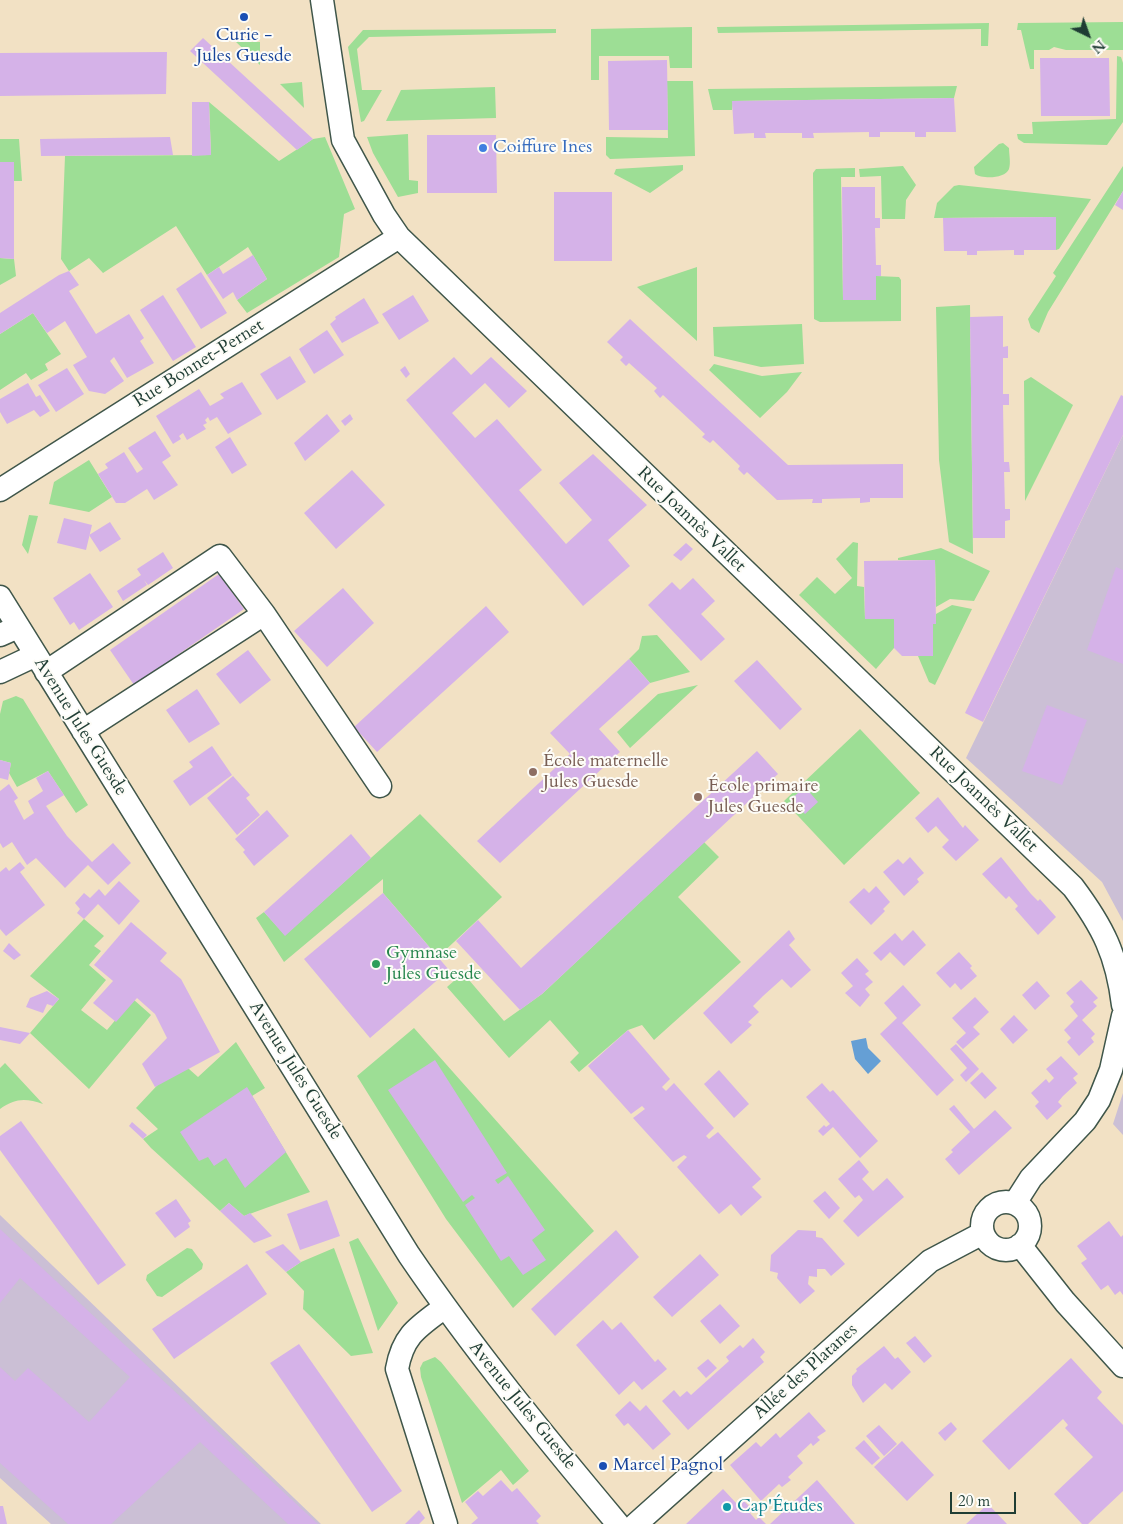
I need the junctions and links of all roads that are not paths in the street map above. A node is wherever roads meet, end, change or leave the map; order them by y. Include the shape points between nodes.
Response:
1 (322, 0) edge
2 (399, 237) junction
3 (0, 490) edge
4 (0, 597) edge
5 (264, 614) junction
6 (9, 631) edge
7 (41, 663) junction
8 (0, 672) edge
9 (83, 731) junction
10 (380, 786) dead end
11 (1123, 1005) edge
12 (1123, 1016) edge
13 (1015, 1202) junction
14 (983, 1233) junction
15 (1020, 1245) junction
16 (445, 1307) junction
17 (1123, 1366) edge
18 (446, 1524) edge
19 (618, 1524) edge
20 (636, 1524) edge

1 - 2 street, Rue Joannès Vallet via 343,140
2 - 3 street, Rue Bonnet-Pernet
2 - 11 street, Rue Joannès Vallet via 1073,887 1107,937 1120,980
4 - 6 street, Avenue Jules Guesde
5 - 7 street via 220,556
5 - 9 street
5 - 10 street
6 - 7 street, Avenue Jules Guesde
7 - 8 street
7 - 9 street, Avenue Jules Guesde
9 - 16 street, Avenue Jules Guesde via 409,1255
12 - 13 street via 1111,1070 1099,1100 1085,1121 1031,1178
13 - 14 street via 1001,1202 991,1207 983,1218
13 - 15 street via 1027,1212 1031,1224 1026,1239
14 - 15 street via 995,1248 1006,1250
14 - 20 street, Allée des Platanes via 930,1261
15 - 17 street via 1064,1302
16 - 18 street via 407,1338 397,1369
16 - 19 street, Avenue Jules Guesde

